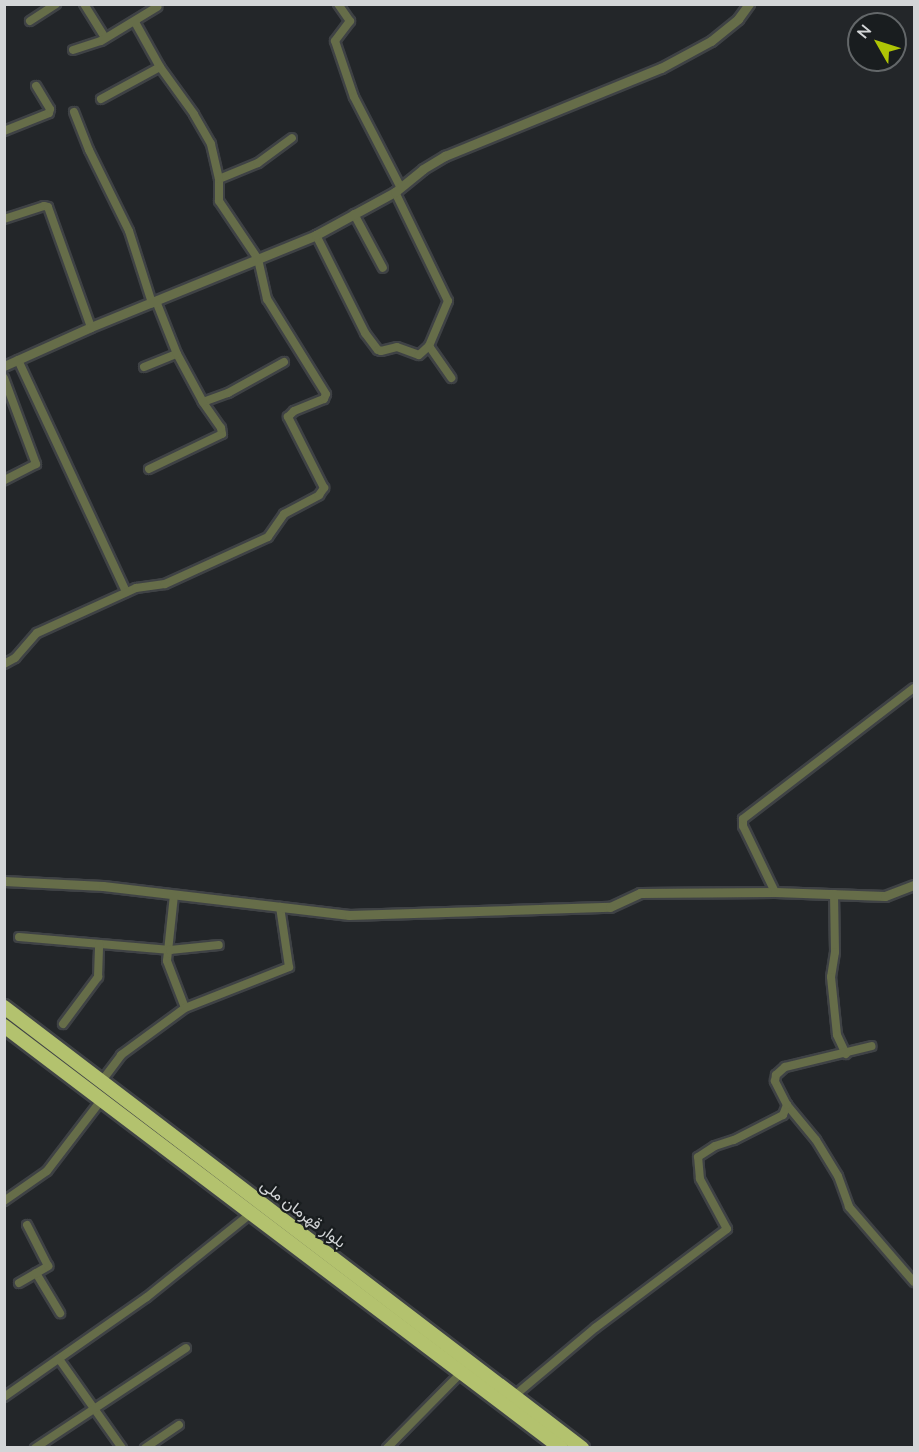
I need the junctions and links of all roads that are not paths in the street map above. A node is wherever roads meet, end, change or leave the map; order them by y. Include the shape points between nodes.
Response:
1 (56, 4) edge
2 (84, 4) edge
3 (338, 4) edge
4 (749, 4) edge
5 (157, 7) dead end
6 (30, 21) dead end
7 (135, 22) junction
8 (105, 37) junction
9 (73, 50) dead end
10 (160, 67) junction
11 (36, 86) dead end
12 (101, 99) dead end
13 (74, 112) dead end
14 (4, 131) edge
15 (292, 138) dead end
16 (219, 180) junction
17 (397, 189) junction
18 (354, 214) junction
19 (4, 219) edge
20 (316, 235) junction
21 (258, 259) junction
22 (382, 268) dead end
23 (154, 302) junction
24 (91, 327) junction
25 (429, 346) junction
26 (177, 354) junction
27 (18, 360) junction
28 (284, 362) dead end
29 (4, 366) edge
30 (144, 368) dead end
31 (4, 378) edge
32 (451, 378) dead end
33 (203, 402) junction
34 (149, 469) dead end
35 (4, 480) edge
36 (126, 592) junction
37 (4, 664) edge
38 (915, 688) edge
39 (4, 880) edge
40 (915, 885) edge
41 (775, 892) junction
42 (834, 894) junction
43 (174, 895) junction
44 (280, 907) junction
45 (19, 938) dead end
46 (99, 944) junction
47 (219, 945) dead end
48 (170, 950) junction
49 (4, 1007) edge
50 (185, 1008) junction
51 (63, 1024) dead end
52 (4, 1026) edge
53 (872, 1046) dead end
54 (846, 1054) junction
55 (104, 1090) junction
56 (787, 1105) junction
57 (4, 1201) edge
58 (257, 1208) junction
59 (27, 1225) dead end
60 (36, 1273) junction
61 (915, 1282) edge
62 (19, 1283) dead end
63 (60, 1313) dead end
64 (186, 1348) dead end
65 (59, 1359) junction
66 (462, 1372) junction
67 (514, 1396) junction
68 (4, 1397) edge
69 (94, 1408) junction
70 (179, 1425) dead end
71 (35, 1448) edge
72 (122, 1448) edge
73 (145, 1448) edge
74 (387, 1448) edge
75 (561, 1448) edge
76 (582, 1448) edge

1 - 6 street
2 - 8 street
3 - 17 street via 350,21 335,41 354,97
4 - 17 street via 723,33 689,54 445,156
5 - 7 street
7 - 8 street
7 - 10 street
8 - 9 street
10 - 12 street
10 - 16 street via 211,144
11 - 14 street via 49,113
13 - 23 street via 129,231
15 - 16 street via 258,163
16 - 21 street via 219,201
17 - 18 street
17 - 25 street via 448,301
18 - 20 street
18 - 22 street
19 - 24 street via 48,207
20 - 21 street
20 - 25 street via 365,333 378,350 397,347 419,355
21 - 23 street
21 - 36 street via 267,299 326,394 324,399 288,417 324,488 319,495 284,514 268,537 165,584
23 - 24 street
23 - 26 street
24 - 27 street
25 - 32 street
26 - 30 street
26 - 33 street
27 - 29 street
27 - 36 street
28 - 33 street
31 - 35 street via 36,464
33 - 34 street via 222,428 222,434
36 - 37 street via 37,633 15,658
38 - 41 street via 743,819
39 - 43 street
40 - 42 street via 885,896
41 - 42 street
41 - 44 street via 640,893 610,907 349,915
42 - 54 street via 835,952 831,977 837,1035
43 - 44 street
43 - 48 street
44 - 50 street via 289,967
45 - 46 street
46 - 48 street
46 - 51 street via 98,977
47 - 48 street
48 - 50 street via 167,961
49 - 55 highway, بلوار قهرمان ملی
50 - 55 street via 121,1055
52 - 55 highway, بلوار قهرمان ملی
53 - 54 street
54 - 56 street via 785,1067 775,1081
55 - 57 street via 47,1171
55 - 58 highway, بلوار قهرمان ملی
56 - 61 street via 816,1140 838,1176 849,1207
56 - 67 street via 783,1115 698,1157 700,1179 727,1229 595,1328
58 - 65 street via 147,1297
58 - 66 highway, بلوار قهرمان ملی
58 - 67 highway, بلوار قهرمان ملی
59 - 60 street via 47,1263 45,1269
60 - 62 street
60 - 63 street
64 - 69 street
65 - 68 street
65 - 69 street
66 - 74 street
66 - 75 highway, بلوار قهرمان ملی
67 - 76 highway, بلوار قهرمان ملی
69 - 71 street
69 - 72 street
70 - 73 street

